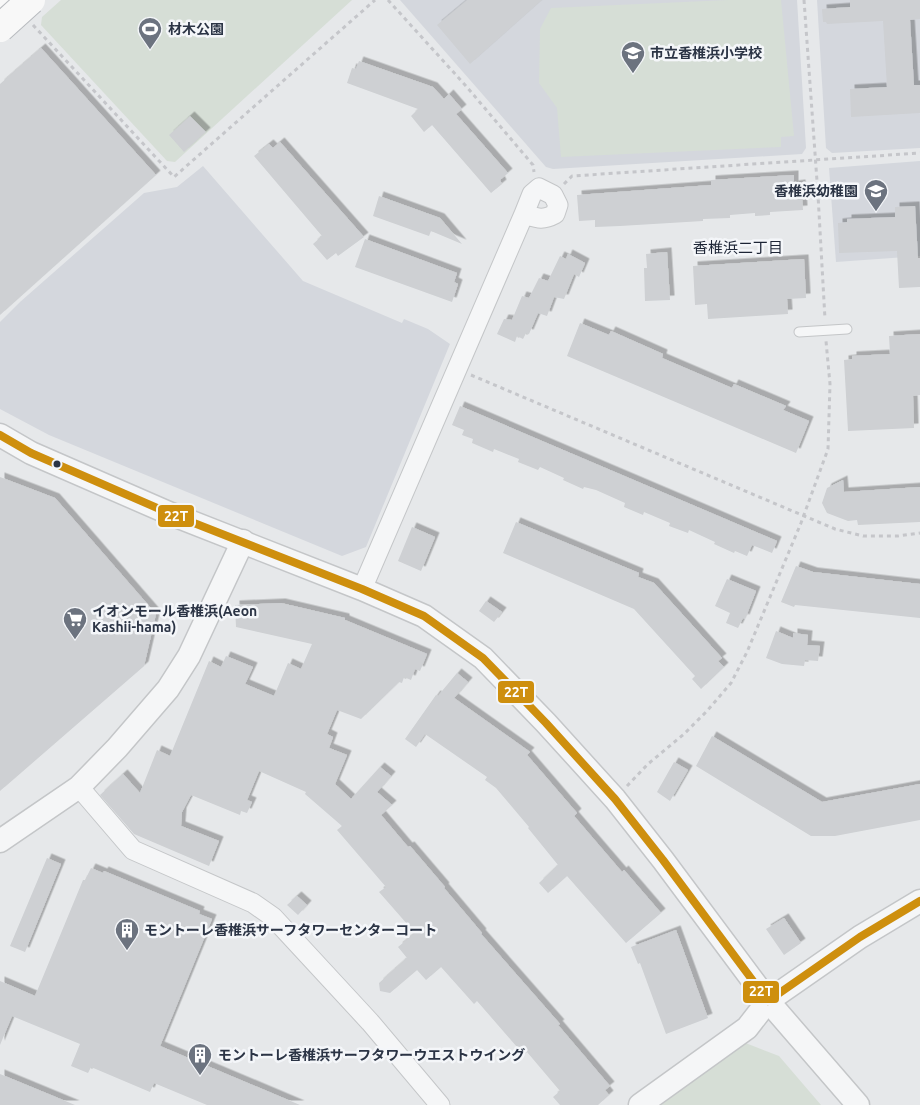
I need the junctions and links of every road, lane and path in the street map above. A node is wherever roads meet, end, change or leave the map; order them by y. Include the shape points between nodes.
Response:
1 (8, 0) edge
2 (375, 0) edge
3 (388, 0) edge
4 (804, 0) edge
5 (0, 7) edge
6 (30, 11) edge
7 (0, 28) edge
8 (920, 153) edge
9 (815, 160) junction
10 (546, 191) junction
11 (524, 214) junction
12 (847, 329) dead end
13 (826, 330) junction
14 (799, 332) dead end
15 (457, 369) junction
16 (0, 435) edge
17 (804, 515) junction
18 (920, 533) edge
19 (243, 542) junction
20 (362, 589) junction
21 (78, 786) junction
22 (614, 799) junction
23 (0, 841) edge
24 (920, 900) edge
25 (768, 1000) junction
26 (440, 1105) edge
27 (640, 1105) edge
28 (858, 1105) edge

1 - 5 highway
2 - 6 path via 174,177
3 - 10 path via 532,165
4 - 9 path
6 - 7 highway, bridge
8 - 9 path
9 - 10 path via 572,176
9 - 13 path
10 - 11 street via 532,194
10 - 11 street via 558,205 555,214 547,218
11 - 15 street
12 - 13 lane
13 - 14 lane
13 - 17 path via 830,384 828,449
15 - 17 path
15 - 20 street
16 - 19 street via 40,457
17 - 18 path via 835,529 863,536
17 - 22 path via 731,683 684,734 648,764
19 - 20 street
19 - 21 street via 189,656 173,681 118,748
20 - 22 street via 424,616 483,658
21 - 23 street
21 - 26 street via 133,850 253,903 273,917 370,1022
22 - 25 street via 664,860
24 - 25 street via 860,936
25 - 27 street via 747,1028
25 - 28 street

